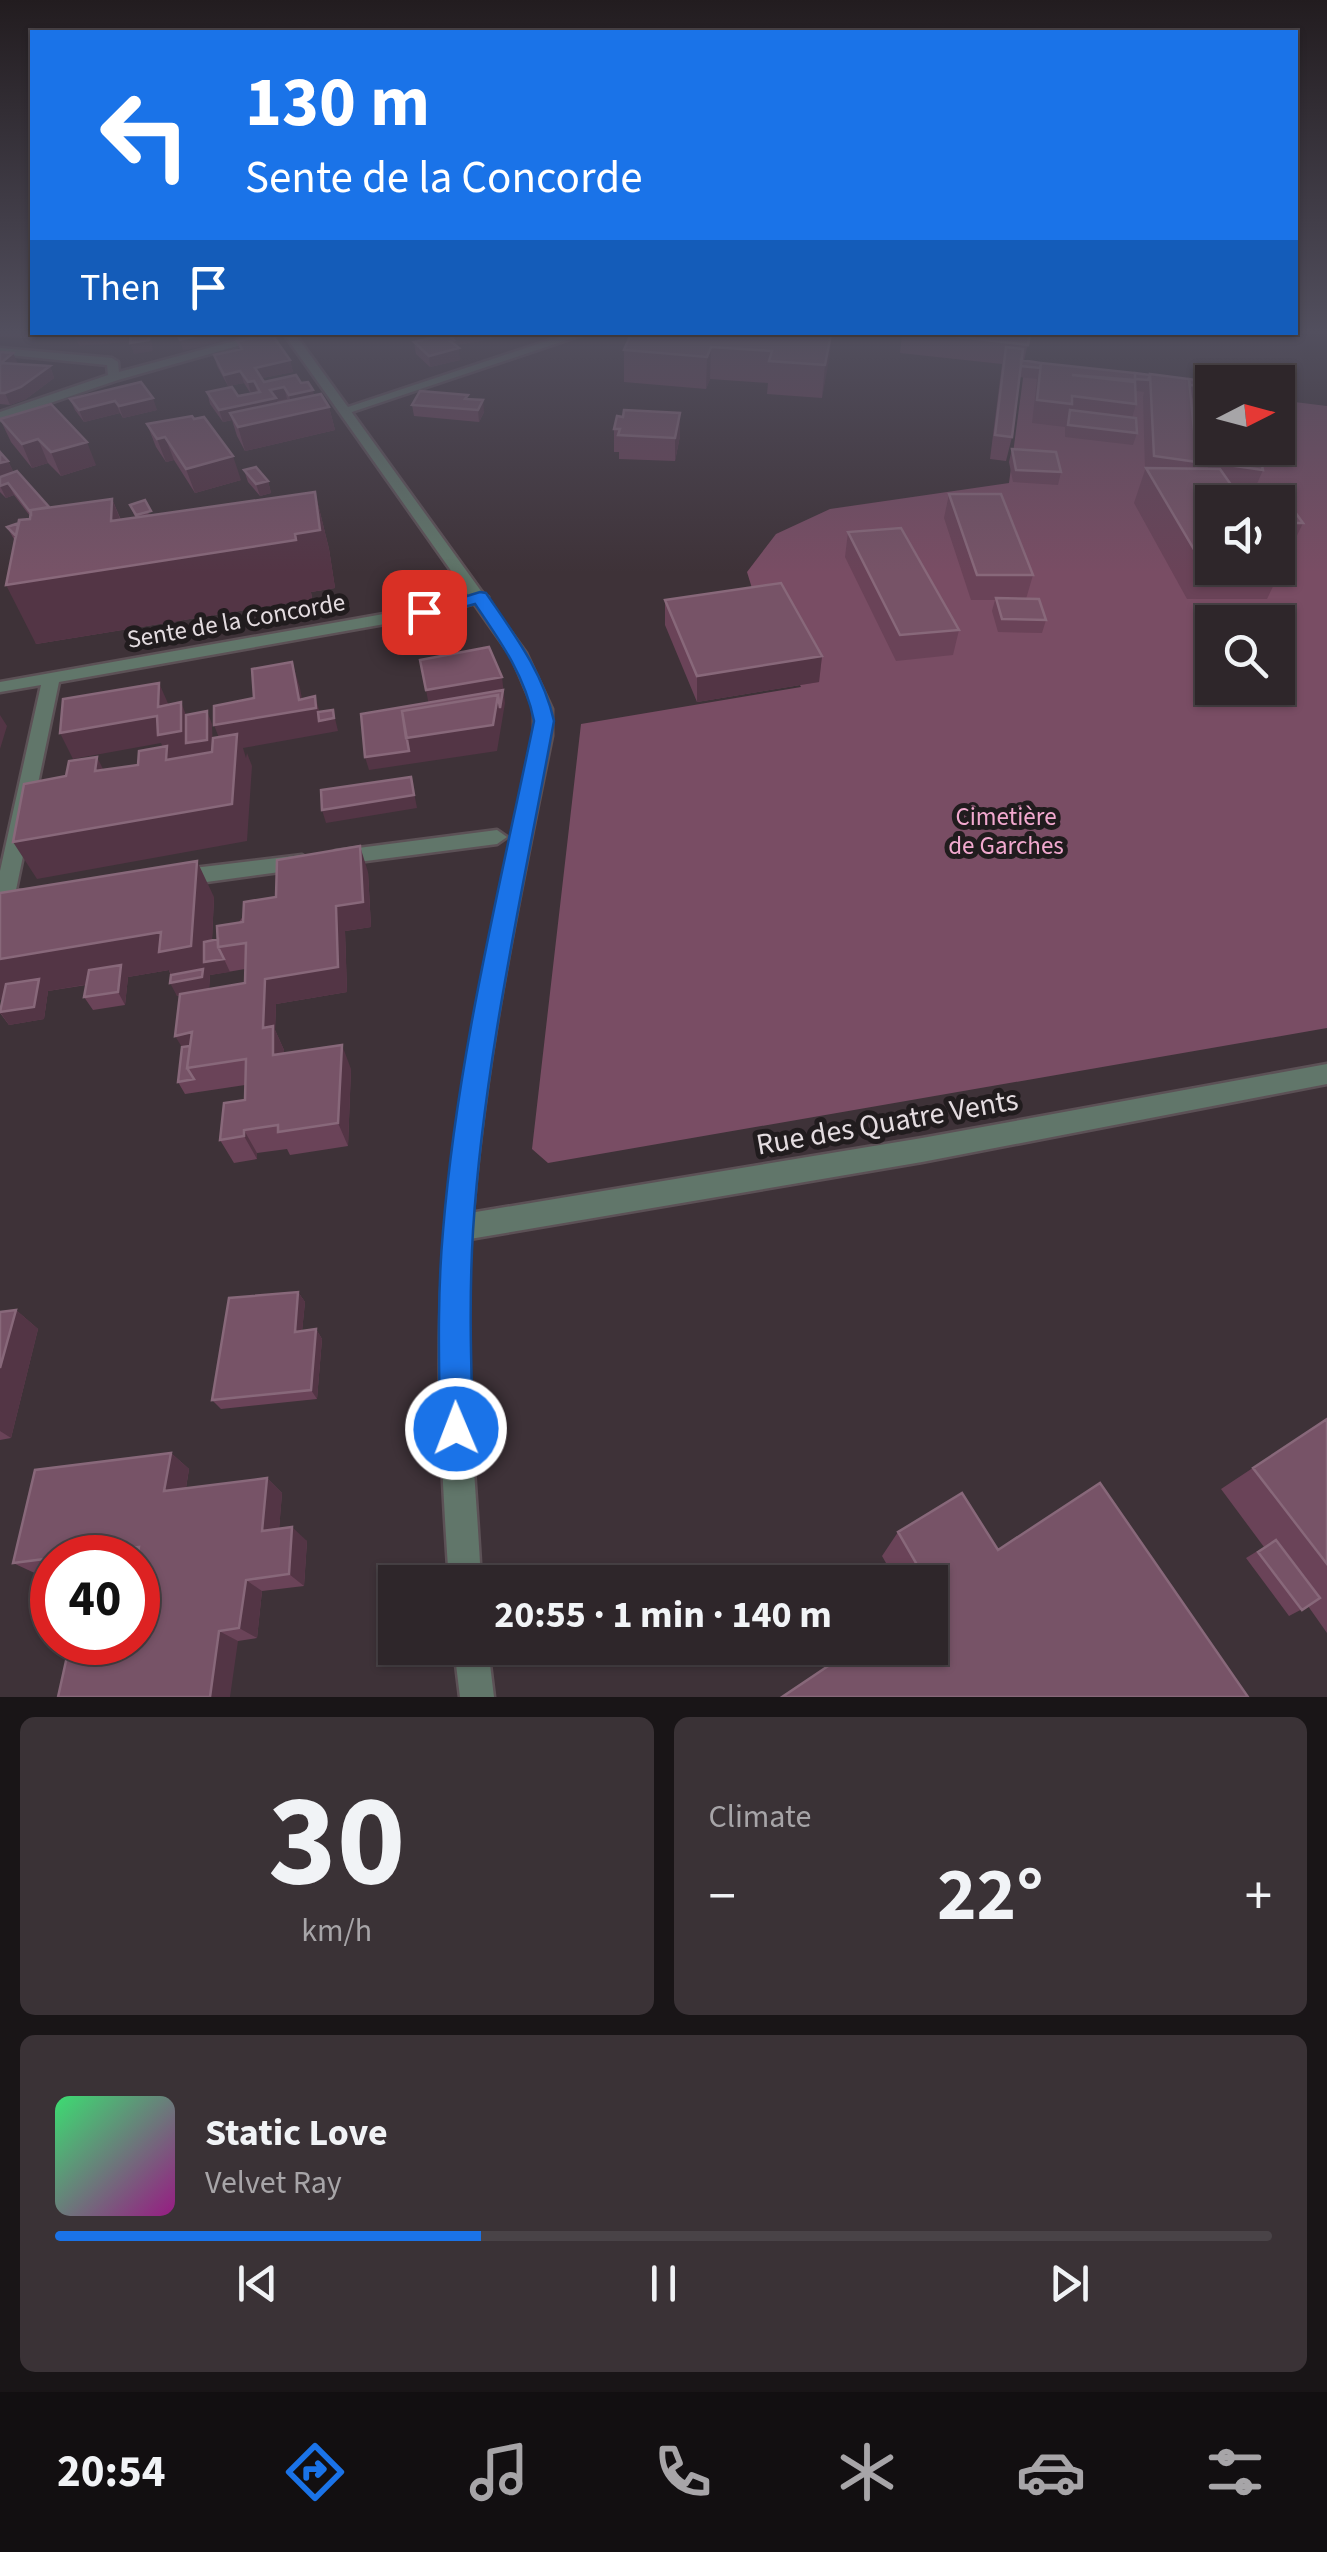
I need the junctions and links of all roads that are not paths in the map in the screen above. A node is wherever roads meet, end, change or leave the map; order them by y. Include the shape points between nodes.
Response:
1 (347, 413) edge
2 (480, 597) junction
3 (51, 679) junction
4 (0, 687) edge
5 (497, 837) dead end
6 (162, 880) edge
7 (44, 895) edge
8 (1327, 1074) edge
9 (458, 1228) junction
10 (464, 1565) edge
11 (473, 1665) edge
12 (477, 1697) edge

1 - 2 street
2 - 3 street, Sente de la Concorde
2 - 9 street via 520,657 544,721 480,1046
3 - 4 street, Sente de la Concorde
3 - 7 street via 4,900
5 - 6 street
8 - 9 street, Rue des Quatre Vents
9 - 10 street via 454,1326
11 - 12 street

